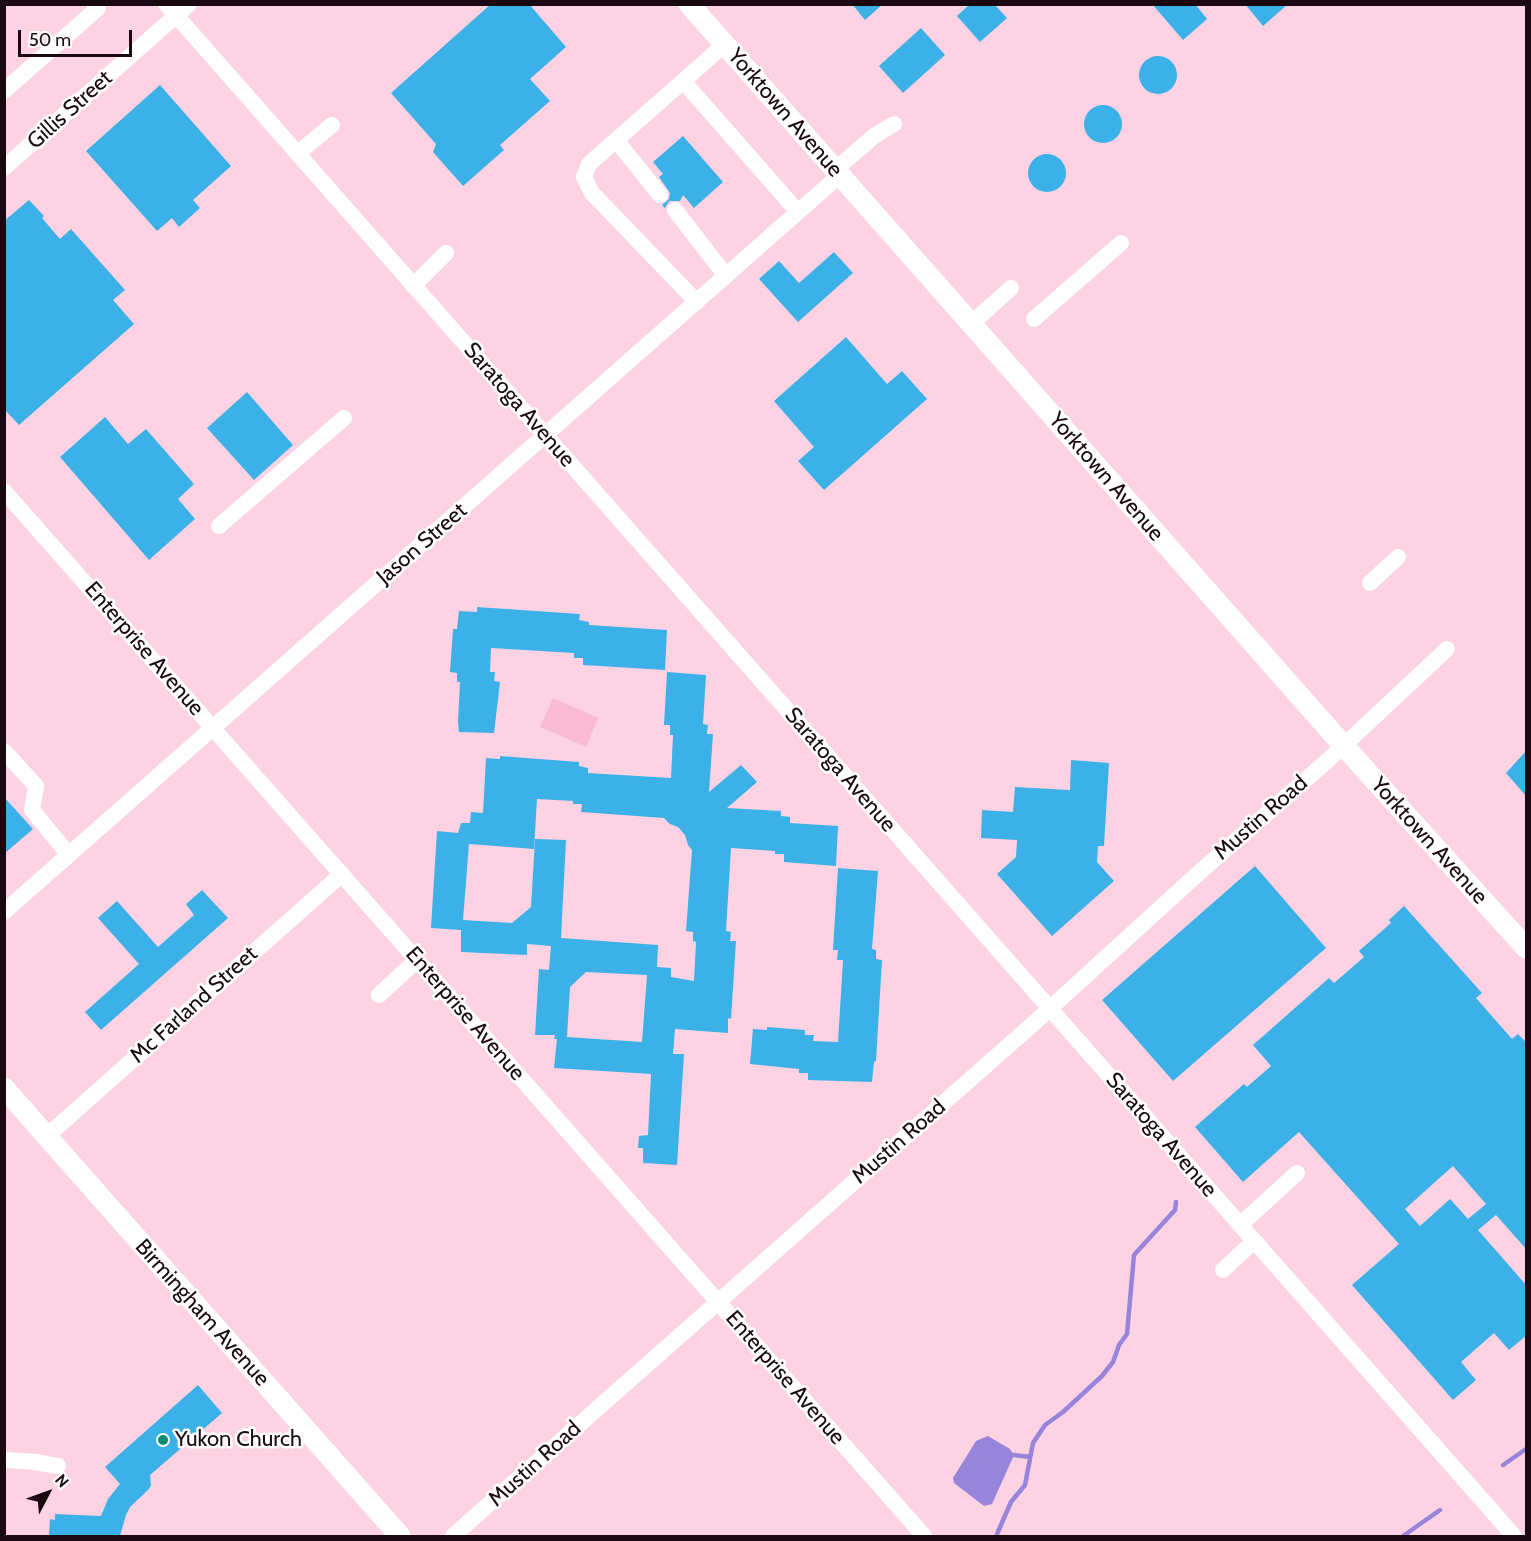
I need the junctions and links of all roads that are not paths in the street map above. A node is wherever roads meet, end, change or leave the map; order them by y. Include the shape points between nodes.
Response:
1 (94, 4) edge
2 (688, 4) edge
3 (177, 8) edge
4 (724, 45) junction
5 (683, 81) junction
6 (4, 91) edge
7 (332, 124) dead end
8 (894, 124) dead end
9 (616, 140) junction
10 (298, 153) junction
11 (7, 161) edge
12 (838, 173) junction
13 (660, 195) dead end
14 (675, 210) dead end
15 (798, 212) junction
16 (1121, 243) dead end
17 (446, 253) dead end
18 (726, 276) junction
19 (414, 286) junction
20 (1011, 288) dead end
21 (697, 302) junction
22 (1034, 319) dead end
23 (971, 324) junction
24 (344, 418) dead end
25 (546, 435) junction
26 (4, 491) edge
27 (219, 526) dead end
28 (1398, 557) dead end
29 (1370, 583) dead end
30 (1447, 649) dead end
31 (213, 728) junction
32 (1343, 745) junction
33 (4, 751) edge
34 (69, 855) junction
35 (342, 874) junction
36 (4, 912) edge
37 (1525, 944) edge
38 (417, 960) junction
39 (379, 995) dead end
40 (1050, 1008) junction
41 (4, 1088) edge
42 (47, 1136) junction
43 (1297, 1173) dead end
44 (1240, 1225) junction
45 (1254, 1241) junction
46 (1223, 1270) dead end
47 (718, 1302) junction
48 (7, 1460) dead end
49 (58, 1466) dead end
50 (400, 1536) edge
51 (453, 1536) edge
52 (924, 1536) edge
53 (1514, 1536) edge

1 - 6 street via 98,8
2 - 4 main road, Yorktown Avenue
3 - 10 street, Saratoga Avenue
3 - 11 street, Gillis Street
4 - 5 street
4 - 12 main road, Yorktown Avenue
5 - 9 street
5 - 15 street
7 - 10 street
8 - 12 street, Jason Street via 874,136
9 - 13 street
9 - 21 street via 589,164 584,177 592,193
10 - 19 street, Saratoga Avenue
12 - 15 street, Jason Street
12 - 23 main road, Yorktown Avenue
14 - 18 street
15 - 18 street, Jason Street
16 - 22 street
17 - 19 street
18 - 21 street, Jason Street
19 - 25 street, Saratoga Avenue
20 - 23 street
21 - 25 street, Jason Street
23 - 32 main road, Yorktown Avenue
24 - 27 street
25 - 31 street, Jason Street
25 - 40 street, Saratoga Avenue
26 - 31 street, Enterprise Avenue
28 - 29 street
30 - 32 street, Mustin Road
31 - 34 street, Jason Street
31 - 35 street, Enterprise Avenue
32 - 37 main road, Yorktown Avenue
32 - 40 street, Mustin Road
33 - 34 street via 36,786 32,810
34 - 36 street, Jason Street
35 - 38 street, Enterprise Avenue
35 - 42 street, Mc Farland Street
38 - 39 street
38 - 47 street, Enterprise Avenue
40 - 44 street, Saratoga Avenue
40 - 47 street, Mustin Road
41 - 42 main road, Birmingham Avenue
42 - 50 main road, Birmingham Avenue
43 - 44 street
44 - 45 street, Saratoga Avenue
45 - 46 street
45 - 53 street, Saratoga Avenue
47 - 51 street, Mustin Road
47 - 52 street, Enterprise Avenue
48 - 49 street

